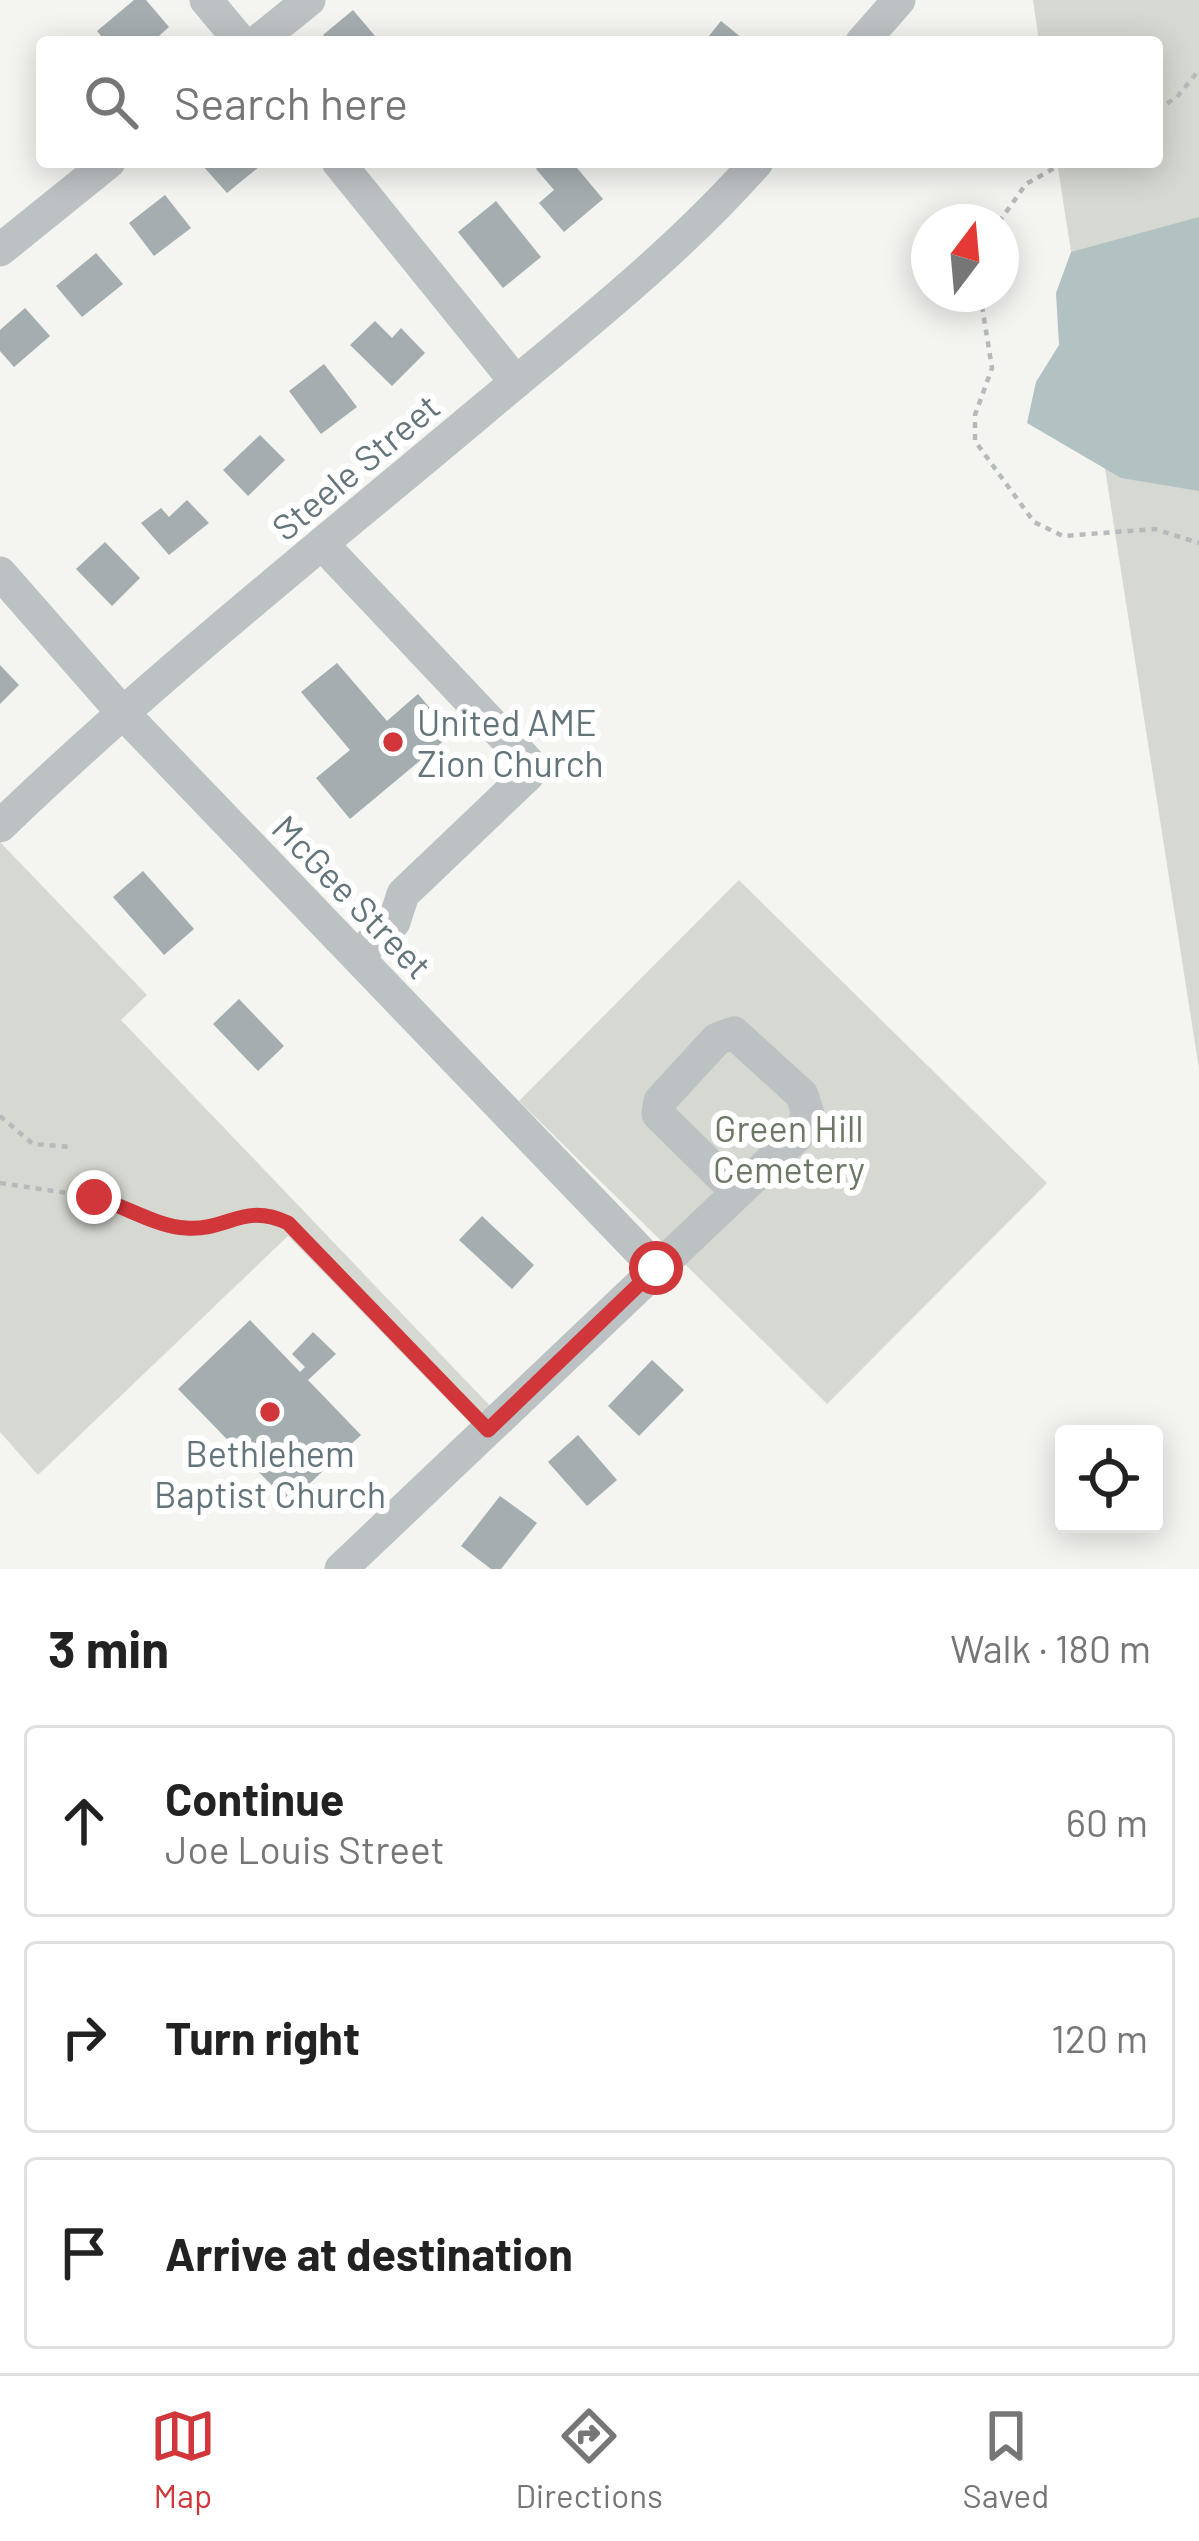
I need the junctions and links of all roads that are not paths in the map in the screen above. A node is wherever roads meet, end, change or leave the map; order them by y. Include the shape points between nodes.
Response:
1 (206, 0) edge
2 (309, 0) edge
3 (899, 0) edge
4 (236, 36) edge
5 (264, 36) edge
6 (867, 36) edge
7 (102, 168) edge
8 (343, 168) edge
9 (752, 168) edge
10 (0, 250) edge
11 (516, 382) junction
12 (322, 544) junction
13 (0, 573) edge
14 (122, 712) junction
15 (0, 826) edge
16 (357, 956) junction
17 (737, 1192) junction
18 (656, 1268) junction
19 (341, 1569) edge

1 - 4 street
2 - 5 street
3 - 6 street
7 - 10 street
8 - 11 street
9 - 11 street, Steele Street
11 - 12 street, Steele Street
12 - 14 street, Steele Street
12 - 16 street via 527,762 528,775 403,894 394,922
13 - 14 street, McGee Street
14 - 15 street, Steele Street
14 - 16 street, McGee Street
16 - 18 street, McGee Street
17 - 17 street via 799,1136 808,1114 802,1095 734,1033 717,1039 660,1101 658,1114
17 - 18 street
18 - 19 street

